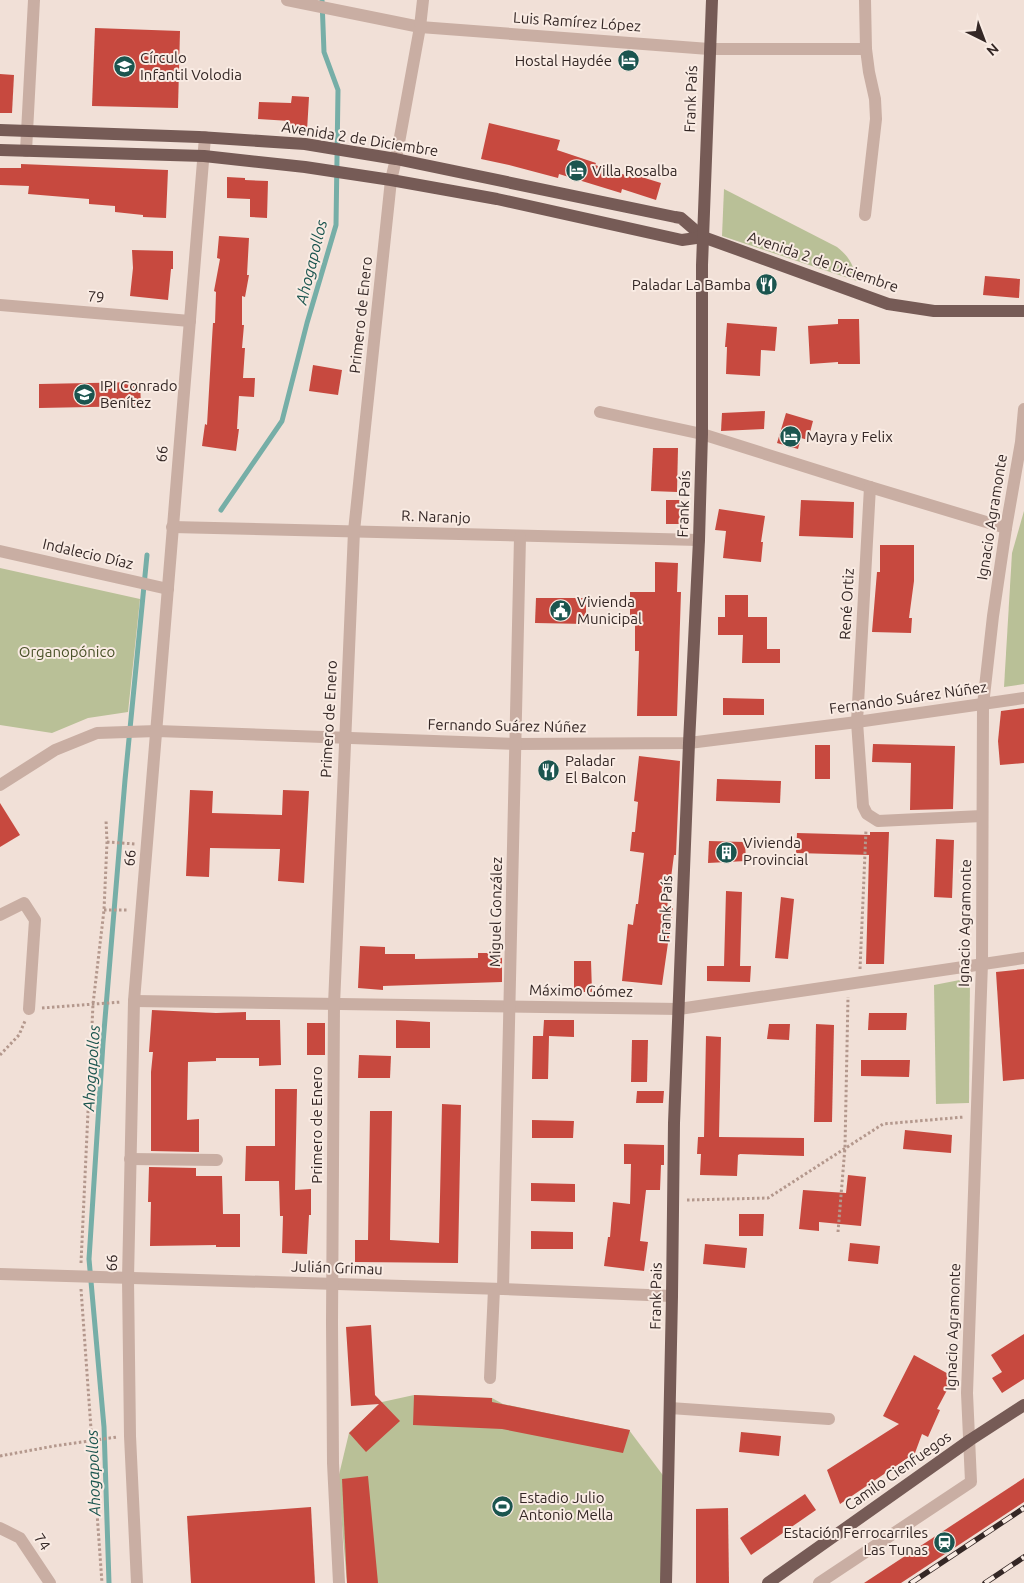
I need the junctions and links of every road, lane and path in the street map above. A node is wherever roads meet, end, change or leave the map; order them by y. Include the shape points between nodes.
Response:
1 (34, 0) edge
2 (288, 0) edge
3 (423, 0) edge
4 (712, 0) edge
5 (864, 0) edge
6 (420, 27) junction
7 (709, 49) junction
8 (866, 49) junction
9 (0, 130) edge
10 (27, 132) junction
11 (205, 137) junction
12 (0, 150) edge
13 (26, 151) junction
14 (204, 156) junction
15 (390, 158) junction
16 (386, 179) junction
17 (703, 208) junction
18 (865, 215) dead end
19 (682, 218) junction
20 (703, 237) junction
21 (682, 240) junction
22 (702, 265) junction
23 (0, 305) edge
24 (1024, 311) edge
25 (190, 321) junction
26 (1024, 409) edge
27 (600, 412) dead end
28 (702, 434) junction
29 (1023, 442) edge
30 (870, 487) junction
31 (172, 527) junction
32 (1006, 528) junction
33 (354, 531) junction
34 (520, 537) junction
35 (699, 540) junction
36 (0, 551) edge
37 (168, 589) junction
38 (1024, 698) edge
39 (983, 705) junction
40 (857, 722) junction
41 (157, 731) junction
42 (344, 737) junction
43 (689, 743) junction
44 (516, 744) junction
45 (0, 785) edge
46 (867, 814) junction
47 (982, 816) junction
48 (106, 820) dead end
49 (107, 842) junction
50 (123, 843) dead end
51 (104, 910) junction
52 (117, 910) dead end
53 (0, 915) edge
54 (1024, 958) edge
55 (982, 963) junction
56 (854, 983) junction
57 (129, 1002) junction
58 (95, 1004) junction
59 (334, 1005) junction
60 (510, 1006) junction
61 (30, 1009) junction
62 (678, 1009) junction
63 (0, 1055) edge
64 (977, 1116) junction
65 (845, 1147) junction
66 (130, 1159) junction
67 (217, 1160) dead end
68 (674, 1201) junction
69 (838, 1232) dead end
70 (0, 1274) edge
71 (81, 1276) junction
72 (128, 1279) junction
73 (333, 1284) junction
74 (499, 1289) junction
75 (672, 1296) junction
76 (490, 1378) dead end
77 (1024, 1405) edge
78 (670, 1408) junction
79 (828, 1419) dead end
80 (104, 1439) dead end
81 (92, 1440) junction
82 (970, 1440) junction
83 (0, 1456) edge
84 (0, 1528) edge
85 (50, 1583) edge
86 (102, 1583) edge
87 (137, 1583) edge
88 (339, 1583) edge
89 (666, 1583) edge
90 (768, 1583) edge
91 (819, 1583) edge

1 - 10 street
2 - 6 street, Luis Ramírez López
3 - 6 street, Primero de Enero
4 - 7 main road, Frank País
5 - 8 street
6 - 7 street, Luis Ramírez López
6 - 15 street, Primero de Enero
7 - 8 street, Luis Ramírez López
7 - 17 main road, Frank País
8 - 18 street via 876,119
9 - 10 main road, Avenida 2 de Diciembre
10 - 11 main road, Avenida 2 de Diciembre
10 - 13 street
11 - 14 street, 66
11 - 15 main road, Avenida 2 de Diciembre via 305,144
12 - 13 main road, Avenida 2 de Diciembre
13 - 14 main road, Avenida 2 de Diciembre
14 - 16 main road, Avenida 2 de Diciembre
14 - 25 street, 66
15 - 16 street, Primero de Enero
15 - 19 main road, Avenida 2 de Diciembre
16 - 21 main road, Avenida 2 de Diciembre via 497,199
16 - 33 street, Primero de Enero
17 - 19 main road
17 - 20 main road, Frank País
19 - 20 main road, Avenida 2 de Diciembre
20 - 21 main road, Avenida 2 de Diciembre
20 - 22 main road, Frank País
20 - 24 main road, Avenida 2 de Diciembre via 888,304 934,311
21 - 22 main road via 694,248
22 - 28 main road, Frank País
23 - 25 street, 79
25 - 31 street, 66
26 - 29 street, Ignacio Agramonte
27 - 28 street
28 - 30 street
28 - 35 main road, Frank País
29 - 32 street, Ignacio Agramonte
30 - 32 street
30 - 40 street, René Ortiz
31 - 33 street, R. Naranjo
31 - 37 street, 66
32 - 39 street, Ignacio Agramonte
33 - 34 street, R. Naranjo
33 - 42 street, Primero de Enero
34 - 35 street, R. Naranjo
34 - 44 street, Miguel González
35 - 43 main road, Frank País
36 - 37 street, Indalecio Díaz
37 - 41 street, 66
38 - 39 street, Fernando Suárez Núñez
39 - 40 street, Fernando Suárez Núñez
39 - 47 street, Ignacio Agramonte
40 - 43 street, Fernando Suárez Núñez
40 - 46 street, René Ortiz via 863,806
41 - 42 street, Fernando Suárez Núñez
41 - 45 street, Fernando Suárez Núñez via 97,733 55,750
41 - 57 street, 66
42 - 44 street, Fernando Suárez Núñez
42 - 59 street, Primero de Enero
43 - 44 street, Fernando Suárez Núñez
43 - 62 main road, Frank País
44 - 60 street, Miguel González
46 - 47 street via 878,821
46 - 56 path
47 - 55 street, Ignacio Agramonte
48 - 49 path
49 - 50 path
49 - 51 path
51 - 52 path
51 - 58 path
53 - 61 street via 24,903 35,920
54 - 55 street, Máximo Gómez
55 - 56 street, Máximo Gómez
55 - 64 street, Ignacio Agramonte
56 - 62 street, Máximo Gómez
56 - 65 path
57 - 58 path
57 - 59 street, Máximo Gómez
57 - 66 street, 66
58 - 61 path
58 - 71 path
59 - 60 street, Máximo Gómez
59 - 73 street, Primero de Enero
60 - 62 street, Máximo Gómez
60 - 74 street, Miguel González
61 - 63 path via 19,1036
62 - 68 main road, Frank Pais
64 - 65 path via 883,1124
64 - 82 street, Ignacio Agramonte via 967,1393
65 - 68 path via 768,1198
65 - 69 path
66 - 67 street
66 - 72 street, 66
68 - 75 main road, Frank Pais
70 - 71 street, Julián Grimau
71 - 72 street, Julián Grimau
71 - 81 path
72 - 73 street, Julián Grimau
72 - 87 street, 66 via 130,1436
73 - 74 street, Julián Grimau
73 - 88 street, Primero de Enero via 333,1464
74 - 75 street, Julián Grimau
74 - 76 street, Miguel González
75 - 78 main road, Frank Pais
77 - 82 main road, Camilo Cienfuegos
78 - 79 street
78 - 89 main road, Frank Pais
80 - 81 path
81 - 83 path
81 - 86 path
82 - 90 main road, Camilo Cienfuegos
82 - 91 street, Ignacio Agramonte via 971,1482
84 - 85 street, 74 via 20,1538

